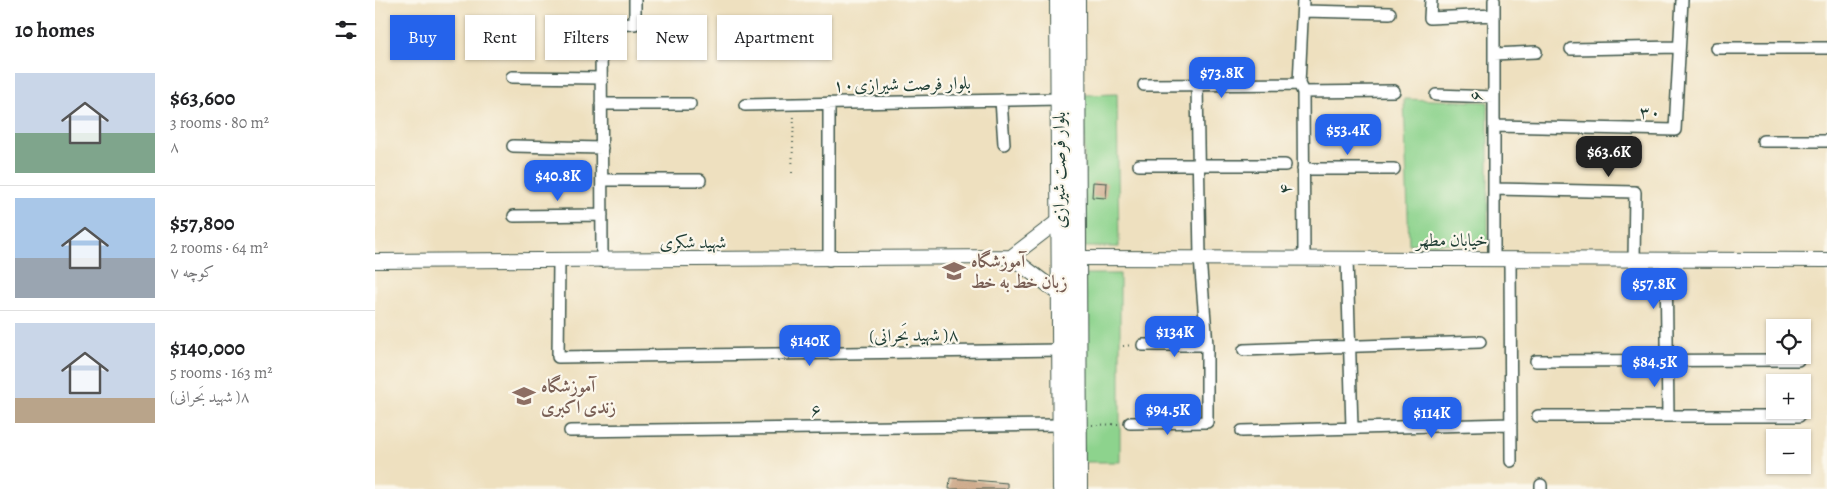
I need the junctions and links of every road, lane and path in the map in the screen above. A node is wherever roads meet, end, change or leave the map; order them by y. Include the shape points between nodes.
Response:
1 (635, 0) edge
2 (1059, 0) edge
3 (1076, 0) edge
4 (1431, 0) edge
5 (1494, 0) edge
6 (1682, 0) edge
7 (1303, 6) edge
8 (1390, 12) dead end
9 (1494, 15) junction
10 (1679, 46) junction
11 (1716, 48) dead end
12 (1827, 48) edge
13 (1571, 49) dead end
14 (1536, 52) dead end
15 (1494, 54) junction
16 (512, 77) dead end
17 (601, 78) junction
18 (1144, 85) dead end
19 (1197, 86) junction
20 (1301, 88) junction
21 (1394, 91) dead end
22 (1436, 94) dead end
23 (1494, 97) junction
24 (1059, 99) junction
25 (1001, 100) junction
26 (829, 103) junction
27 (601, 104) junction
28 (690, 104) dead end
29 (794, 104) junction
30 (745, 105) dead end
31 (1494, 126) junction
32 (1763, 141) dead end
33 (1827, 141) edge
34 (1003, 144) dead end
35 (513, 146) dead end
36 (602, 148) junction
37 (1139, 164) dead end
38 (1198, 165) junction
39 (1285, 165) dead end
40 (1303, 169) junction
41 (1394, 169) dead end
42 (792, 173) dead end
43 (602, 180) junction
44 (700, 180) dead end
45 (1494, 189) junction
46 (602, 215) junction
47 (514, 216) dead end
48 (1059, 221) junction
49 (1011, 257) junction
50 (1077, 258) junction
51 (1200, 258) junction
52 (1304, 258) junction
53 (1347, 259) junction
54 (1494, 259) junction
55 (1510, 259) junction
56 (829, 260) junction
57 (1634, 260) junction
58 (1666, 260) junction
59 (1827, 260) edge
60 (559, 261) junction
61 (603, 261) junction
62 (375, 262) edge
63 (1059, 294) junction
64 (1480, 342) dead end
65 (1143, 345) dead end
66 (1207, 345) junction
67 (1349, 346) junction
68 (1061, 350) junction
69 (1244, 350) dead end
70 (1667, 360) junction
71 (1766, 360) edge
72 (1536, 361) dead end
73 (1538, 416) dead end
74 (1668, 416) junction
75 (1766, 416) edge
76 (1130, 423) joint
77 (1511, 424) junction
78 (1070, 425) junction
79 (1352, 428) junction
80 (570, 431) dead end
81 (1242, 431) dead end
82 (1511, 461) dead end
83 (1062, 489) edge
84 (1079, 489) edge

1 - 17 street via 635,24 601,25
2 - 24 main road, بلوار فرصت شیرازی
3 - 50 main road, بلوار فرصت شیرازی
4 - 9 street via 1430,18
5 - 9 street, ۶
6 - 10 street, ۳۰
7 - 8 street
7 - 20 street, ۴
9 - 15 street, ۶
10 - 13 street
10 - 31 street, ۳۰ via 1675,130
11 - 12 street
14 - 15 street
15 - 23 street, ۶
16 - 17 street
17 - 27 street
18 - 19 street
19 - 20 street
19 - 38 street
20 - 21 street
20 - 40 street, ۴
22 - 23 street
23 - 31 street, ۶
24 - 25 street, بلوار فرصت شیرازی۱۰
24 - 48 main road, بلوار فرصت شیرازی
25 - 26 street, بلوار فرصت شیرازی۱۰
25 - 34 street
26 - 29 street, بلوار فرصت شیرازی۱۰
26 - 56 street
27 - 28 street
27 - 36 street
29 - 30 street, بلوار فرصت شیرازی۱۰
29 - 42 path
31 - 45 street, ۶
32 - 33 street
35 - 36 street
36 - 43 street
37 - 38 street
38 - 39 street
38 - 51 street
40 - 41 street
40 - 52 street, ۴
43 - 44 street
43 - 46 street
45 - 54 street, ۶
45 - 57 street via 1635,192
46 - 47 street
46 - 61 street
48 - 49 street
48 - 63 main road, بلوار فرصت شیرازی
49 - 56 street, شهید شکری
49 - 63 street
50 - 51 street, خیابان مطهر
50 - 78 main road, بلوار فرصت شیرازی
51 - 52 street, خیابان مطهر
51 - 66 street
52 - 53 street, خیابان مطهر
53 - 54 street, خیابان مطهر
53 - 67 street
54 - 55 street, خیابان مطهر
55 - 57 street, خیابان مطهر
55 - 77 street
56 - 61 street, شهید شکری
57 - 58 street, خیابان مطهر
58 - 59 street, خیابان مطهر
58 - 70 street
60 - 61 street, شهید شکری
60 - 62 street, شهید شکری
60 - 68 street, (شهید بَحرانی )۸ via 558,357
63 - 68 main road, بلوار فرصت شیرازی
64 - 67 street
65 - 66 street
66 - 76 street via 1207,422
67 - 69 street
67 - 79 street
68 - 78 main road, بلوار فرصت شیرازی
70 - 71 street
70 - 72 street
70 - 74 street
73 - 74 street
74 - 75 street
76 - 78 path
77 - 79 street
77 - 82 street
78 - 80 street, ۶
78 - 83 main road, بلوار فرصت شیرازی
78 - 84 main road, بلوار فرصت شیرازی
79 - 81 street

